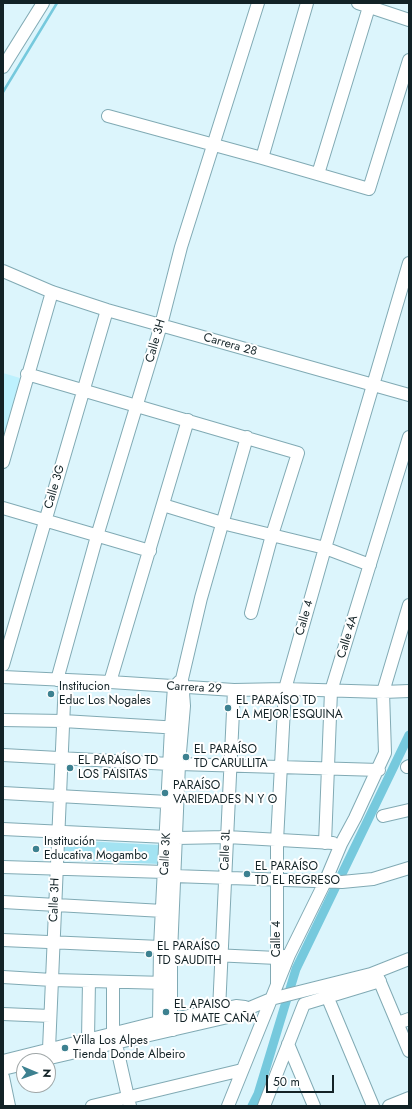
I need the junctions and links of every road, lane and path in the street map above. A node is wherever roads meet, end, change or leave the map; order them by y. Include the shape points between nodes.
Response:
1 (43, 3) edge
2 (258, 3) edge
3 (307, 3) edge
4 (363, 5) edge
5 (409, 20) edge
6 (409, 60) edge
7 (4, 64) edge
8 (108, 116) dead end
9 (213, 145) junction
10 (262, 158) junction
11 (318, 174) junction
12 (409, 263) edge
13 (3, 271) edge
14 (52, 292) junction
15 (107, 310) junction
16 (161, 325) junction
17 (27, 374) junction
18 (374, 386) junction
19 (83, 390) junction
20 (409, 395) edge
21 (137, 405) junction
22 (188, 420) junction
23 (409, 437) edge
24 (247, 438) junction
25 (3, 462) edge
26 (163, 505) junction
27 (3, 508) edge
28 (45, 520) junction
29 (222, 523) junction
30 (272, 535) junction
31 (97, 536) junction
32 (325, 548) junction
33 (150, 551) junction
34 (370, 565) junction
35 (409, 604) edge
36 (251, 613) dead end
37 (3, 665) edge
38 (3, 677) edge
39 (61, 680) junction
40 (110, 682) junction
41 (180, 684) junction
42 (285, 689) junction
43 (234, 690) junction
44 (331, 691) junction
45 (409, 691) edge
46 (383, 692) junction
47 (3, 720) edge
48 (63, 721) junction
49 (177, 728) junction
50 (3, 755) edge
51 (62, 758) junction
52 (175, 764) junction
53 (230, 765) junction
54 (280, 767) junction
55 (329, 769) junction
56 (379, 770) junction
57 (3, 793) edge
58 (60, 796) junction
59 (168, 802) junction
60 (409, 810) edge
61 (383, 816) dead end
62 (3, 830) edge
63 (58, 832) junction
64 (227, 837) junction
65 (172, 838) junction
66 (277, 841) junction
67 (325, 843) junction
68 (340, 844) junction
69 (3, 867) edge
70 (57, 868) junction
71 (409, 868) edge
72 (170, 874) junction
73 (225, 877) junction
74 (278, 879) junction
75 (333, 882) junction
76 (3, 902) edge
77 (55, 905) junction
78 (163, 911) junction
79 (3, 940) edge
80 (54, 942) junction
81 (160, 946) junction
82 (171, 953) junction
83 (222, 954) junction
84 (290, 955) junction
85 (277, 958) junction
86 (409, 959) edge
87 (3, 977) edge
88 (378, 977) junction
89 (52, 980) junction
90 (89, 981) junction
91 (113, 982) junction
92 (165, 983) junction
93 (276, 994) junction
94 (327, 996) junction
95 (250, 1007) junction
96 (219, 1010) junction
97 (3, 1014) edge
98 (50, 1016) junction
99 (403, 1021) edge
100 (166, 1026) junction
101 (88, 1039) junction
102 (114, 1039) junction
103 (288, 1044) junction
104 (49, 1049) junction
105 (409, 1051) edge
106 (56, 1056) edge
107 (3, 1061) edge
108 (16, 1066) edge
109 (3, 1069) edge
110 (242, 1070) junction
111 (3, 1077) edge
112 (409, 1098) edge
113 (129, 1102) edge
114 (10, 1106) edge
115 (92, 1106) edge
116 (228, 1106) edge
117 (264, 1106) edge
118 (314, 1106) edge
119 (373, 1106) edge
120 (389, 1106) edge

1 - 7 street
2 - 9 street, Calle 3H
3 - 10 street
4 - 5 street
4 - 11 street
6 - 11 street via 369,190
8 - 9 street
9 - 10 street
9 - 16 street, Calle 3H via 181,247
10 - 11 street
12 - 18 street, Calle 4
13 - 14 street, Carrera 28
14 - 15 street, Carrera 28
14 - 17 street
15 - 16 street, Carrera 28
15 - 19 street, Calle 3G
16 - 18 street, Carrera 28
16 - 21 street, Calle 3H
17 - 19 street
17 - 25 street
18 - 20 street, Carrera 28
18 - 32 street, Calle 4
19 - 21 street
19 - 28 street, Calle 3G
21 - 22 street
21 - 31 street, Calle 3H
22 - 24 street
22 - 26 street
23 - 34 street, Calle 4A
24 - 29 street, Calle 3K
24 - 30 street via 298,453
26 - 29 street
26 - 33 street
27 - 28 street
28 - 31 street
28 - 37 street, Calle 3G
29 - 30 street
29 - 41 street, Calle 3K
30 - 32 street
30 - 36 street
31 - 33 street
31 - 39 street, Calle 3H
32 - 34 street
32 - 42 street, Calle 4
33 - 40 street
34 - 44 street, Calle 4A
35 - 46 street, Calle 4
38 - 39 street, Carrera 29
39 - 40 street, Carrera 29
39 - 48 street, Calle 3H
40 - 41 street, Carrera 29
41 - 43 street, Carrera 29
41 - 49 street, Calle 3K
42 - 43 street, Carrera 29
42 - 44 street, Carrera 29
42 - 54 street, Calle 4
43 - 53 street, Calle 3L
44 - 46 street, Carrera 29
44 - 55 street, Calle 4A
45 - 46 street, Carrera 29
46 - 56 street, Calle 4 via 385,753
47 - 48 street
48 - 49 street
48 - 51 street, Calle 3H
49 - 52 street, Calle 3K
50 - 51 street
51 - 52 street
51 - 58 street, Calle 3H
52 - 53 street
52 - 59 street, Calle 3K
52 - 65 street, Calle 3K
53 - 54 street
53 - 64 street, Calle 3L
54 - 55 street
54 - 66 street, Calle 4
55 - 56 street
55 - 67 street, Calle 4A
56 - 68 street, Calle 4
57 - 58 street
58 - 59 street
58 - 63 street, Calle 3H
59 - 65 street, Calle 3K
60 - 61 street
62 - 63 street
63 - 65 street
63 - 70 street, Calle 3H
64 - 65 street
64 - 66 street
64 - 73 street, Calle 3L
65 - 72 street, Calle 3K
66 - 67 street
66 - 74 street, Calle 4
67 - 68 street
68 - 75 street, Calle 4
69 - 70 street
70 - 72 street
70 - 77 street, Calle 3H
71 - 75 street via 373,879
72 - 73 street
72 - 78 street, Calle 3K
72 - 82 street, Calle 3K
73 - 74 street
73 - 83 street, Calle 3L
74 - 75 street
74 - 85 street, Calle 4
75 - 84 street, Calle 4
76 - 77 street
77 - 78 street
77 - 80 street, Calle 3H
78 - 81 street, Calle 3K
79 - 80 street
80 - 81 street
80 - 89 street, Calle 3H
81 - 92 street, Calle 3K
82 - 83 street
82 - 92 street, Calle 3K
83 - 85 street
83 - 96 street, Calle 3L
84 - 85 street
84 - 93 street, Calle 4
85 - 93 street, Calle 4
86 - 88 street
87 - 89 street
88 - 93 street
88 - 94 street
88 - 99 street
89 - 90 street
89 - 98 street, Calle 3H
90 - 91 street
90 - 101 street
91 - 92 street
91 - 102 street
92 - 100 street, Calle 3K
93 - 95 street
93 - 110 street, Calle 4
94 - 103 street via 304,1004
94 - 119 street
95 - 96 street via 236,1006
95 - 100 street via 228,1017
96 - 100 street
97 - 98 street
98 - 104 street, Calle 3H
99 - 105 street
100 - 102 street
101 - 102 street
101 - 104 street
102 - 106 street
102 - 113 street
103 - 117 street
103 - 118 street
104 - 107 street
108 - 109 street
110 - 113 street
110 - 116 street, Calle 4
111 - 114 street
112 - 120 street
113 - 115 street

